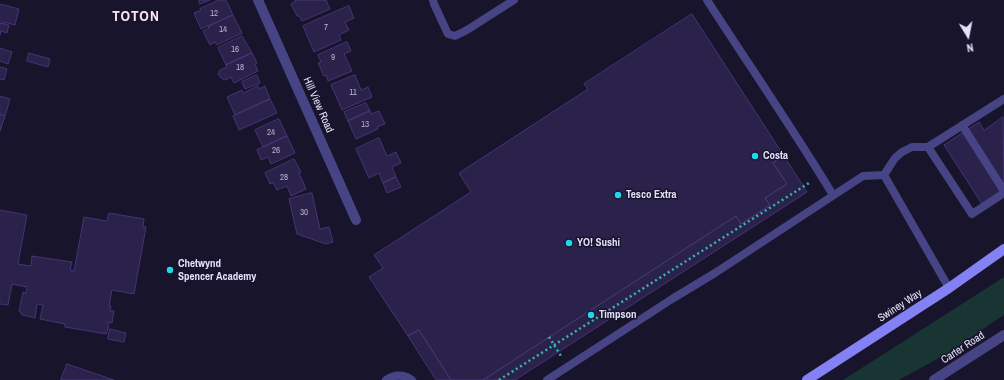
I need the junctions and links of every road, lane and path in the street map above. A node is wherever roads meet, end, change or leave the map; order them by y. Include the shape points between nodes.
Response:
1 (258, 0) edge
2 (433, 0) edge
3 (514, 0) edge
4 (707, 0) edge
5 (1004, 99) edge
6 (962, 126) junction
7 (928, 147) junction
8 (884, 175) junction
9 (822, 176) junction
10 (1004, 192) edge
11 (833, 195) junction
12 (356, 220) dead end
13 (1004, 249) edge
14 (949, 288) junction
15 (1004, 335) edge
16 (386, 380) edge
17 (412, 380) edge
18 (499, 380) edge
19 (547, 380) edge
20 (807, 380) edge
21 (934, 380) edge

1 - 12 street, Hill View Road
2 - 3 lane via 448,34 455,36
4 - 9 lane
5 - 6 lane
6 - 7 lane
6 - 10 lane
7 - 8 lane via 912,148 902,152
7 - 10 lane via 972,214
8 - 11 lane via 863,176
8 - 14 lane
9 - 11 lane
9 - 18 path
11 - 19 lane
13 - 14 street, Swiney Way
14 - 20 street, Swiney Way
15 - 21 street, Carter Road
16 - 17 lane via 402,375

